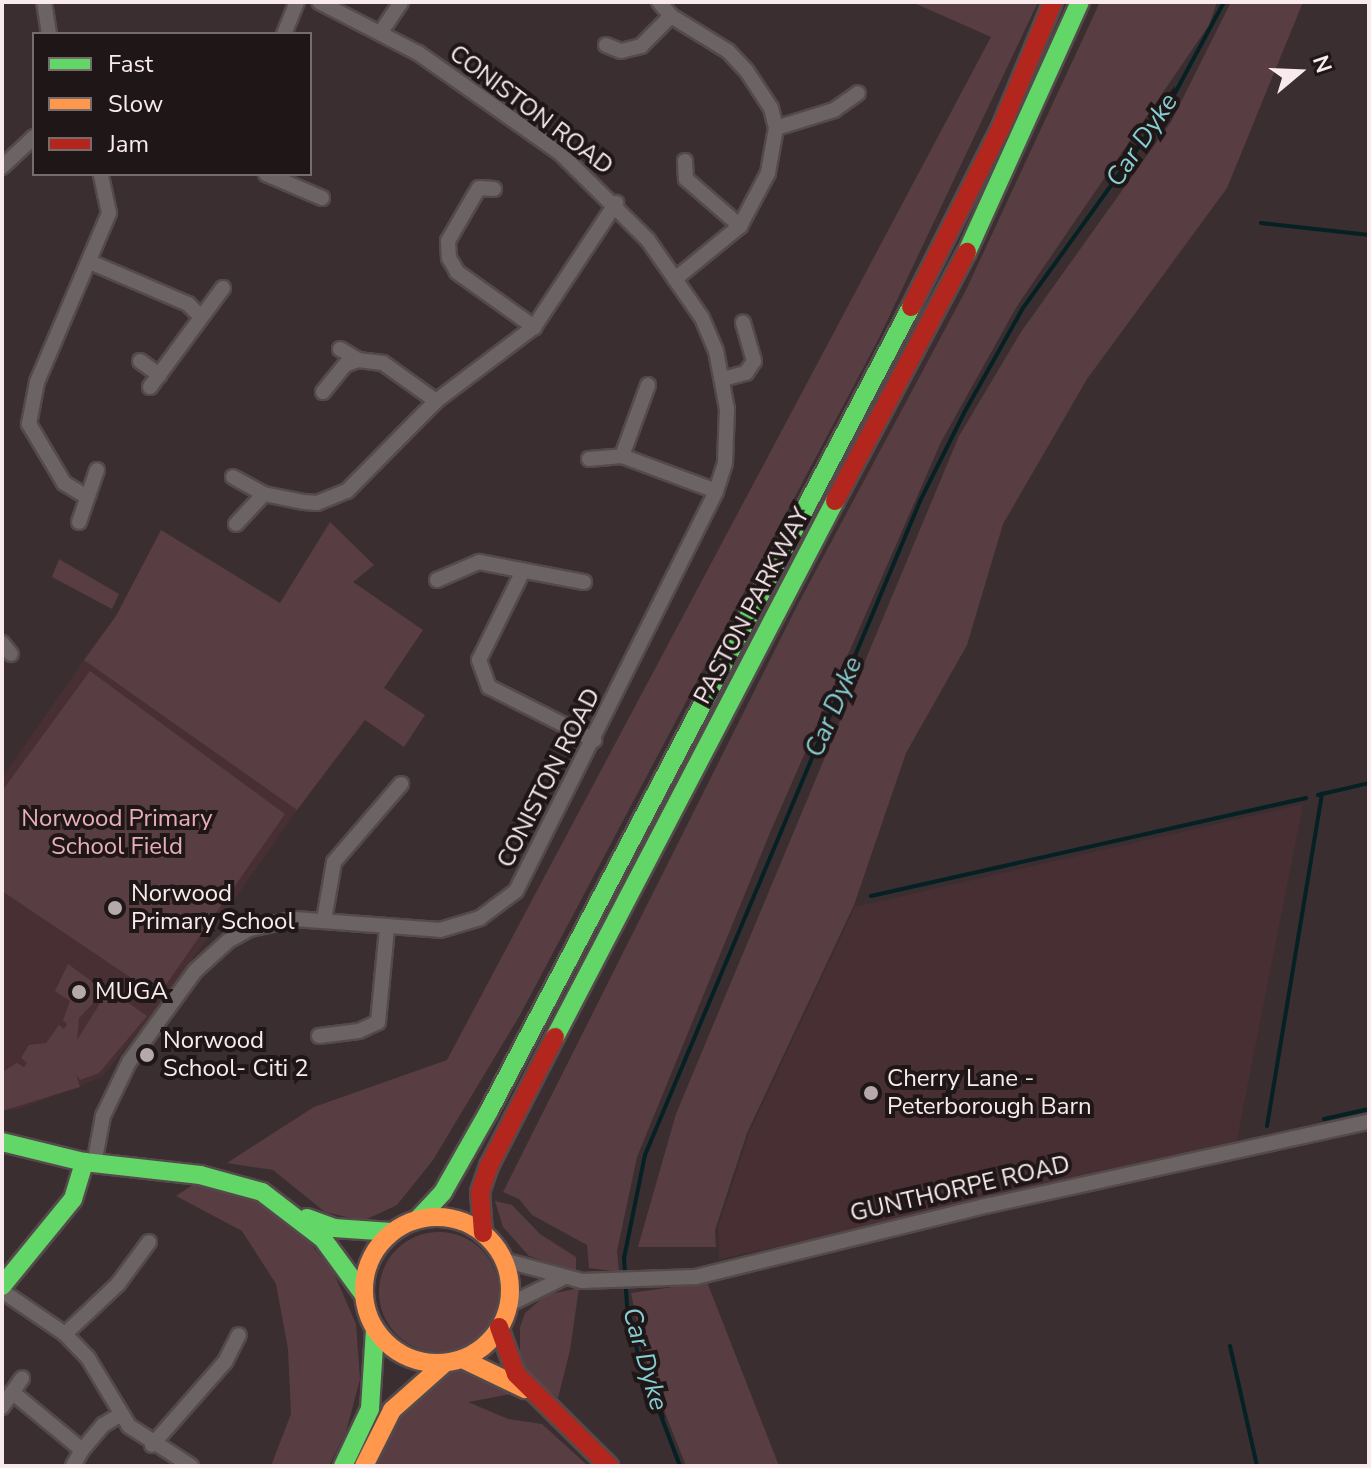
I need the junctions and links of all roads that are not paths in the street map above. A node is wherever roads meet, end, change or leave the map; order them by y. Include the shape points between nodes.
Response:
1 (44, 2) edge
2 (297, 2) edge
3 (319, 2) edge
4 (401, 2) edge
5 (659, 2) edge
6 (1053, 2) edge
7 (1080, 2) edge
8 (671, 16) junction
9 (49, 32) edge
10 (285, 32) edge
11 (381, 32) junction
12 (606, 45) dead end
13 (858, 93) dead end
14 (776, 128) junction
15 (32, 139) edge
16 (685, 161) dead end
17 (2, 167) edge
18 (101, 176) edge
19 (271, 176) edge
20 (494, 189) dead end
21 (322, 198) dead end
22 (616, 203) junction
23 (740, 226) junction
24 (90, 262) junction
25 (675, 279) junction
26 (223, 288) dead end
27 (200, 316) junction
28 (743, 323) dead end
29 (534, 327) junction
30 (340, 349) dead end
31 (358, 360) junction
32 (140, 361) dead end
33 (723, 379) junction
34 (648, 385) dead end
35 (323, 392) dead end
36 (436, 401) junction
37 (622, 456) junction
38 (589, 459) dead end
39 (97, 470) dead end
40 (233, 477) dead end
41 (716, 491) junction
42 (264, 494) junction
43 (87, 497) junction
44 (79, 522) dead end
45 (236, 524) dead end
46 (523, 571) junction
47 (437, 580) dead end
48 (584, 582) dead end
49 (594, 740) junction
50 (401, 784) dead end
51 (324, 920) junction
52 (387, 928) junction
53 (319, 1036) dead end
54 (1369, 1122) edge
55 (2, 1142) edge
56 (89, 1163) junction
57 (292, 1212) junction
58 (419, 1218) junction
59 (392, 1232) junction
60 (483, 1233) junction
61 (149, 1242) dead end
62 (503, 1260) junction
63 (561, 1278) junction
64 (2, 1288) edge
65 (364, 1295) junction
66 (508, 1305) junction
67 (499, 1327) junction
68 (375, 1329) junction
69 (65, 1334) junction
70 (239, 1335) dead end
71 (453, 1361) junction
72 (22, 1378) dead end
73 (12, 1392) junction
74 (532, 1393) junction
75 (2, 1407) edge
76 (121, 1414) junction
77 (152, 1445) junction
78 (82, 1450) junction
79 (73, 1466) edge
80 (191, 1466) edge
81 (343, 1466) edge
82 (364, 1466) edge
83 (609, 1466) edge

1 - 9 street
2 - 10 street
3 - 11 street, CONISTON ROAD
4 - 11 street
5 - 8 street
6 - 58 main road, PASTON PARKWAY via 1002,125 869,390 483,1122 443,1192
7 - 60 main road, PASTON PARKWAY via 1004,179 935,316 746,667 489,1166 480,1192
8 - 12 street via 641,46 621,51
8 - 14 street via 728,51 746,70 771,108
11 - 22 street, CONISTON ROAD via 560,153
13 - 14 street via 834,110
14 - 23 street via 768,173
15 - 17 street
16 - 23 street via 686,179
18 - 24 street via 109,213
19 - 21 street
20 - 29 street via 479,188 448,241 449,258 457,272
22 - 25 street, CONISTON ROAD
22 - 29 street
23 - 25 street
24 - 27 street via 188,304
24 - 43 street via 37,382 29,424 64,483
25 - 33 street, CONISTON ROAD via 702,318
26 - 27 street
27 - 32 street via 154,381
28 - 33 street via 754,361 746,373
29 - 36 street
30 - 31 street
31 - 35 street via 345,365
31 - 36 street via 383,363
33 - 41 street, CONISTON ROAD via 728,437
34 - 37 street
36 - 42 street via 347,491 317,503
37 - 38 street
37 - 41 street
39 - 43 street
40 - 42 street
41 - 49 street, CONISTON ROAD
42 - 45 street
43 - 44 street
46 - 47 street via 479,562
46 - 48 street
46 - 49 street via 479,660 489,687
49 - 52 street, CONISTON ROAD via 516,891 457,927 419,932
50 - 51 street via 334,862
51 - 52 street, CONISTON ROAD
51 - 56 street, CONISTON ROAD via 274,922 209,954 115,1086
52 - 53 street via 378,1022
54 - 63 street, GUNTHORPE ROAD via 990,1205 696,1277 604,1282
55 - 56 main road
56 - 57 main road via 231,1182 262,1192
56 - 64 main road via 73,1199
57 - 59 main road via 334,1228
57 - 65 main road via 337,1254
58 - 59 main road
58 - 60 main road via 460,1220
59 - 65 main road via 370,1260
60 - 62 main road
61 - 69 street via 118,1284
62 - 63 street, GUNTHORPE ROAD
62 - 66 main road
63 - 66 street
64 - 69 street
65 - 68 main road
66 - 67 main road
67 - 71 main road via 483,1346
67 - 74 main road via 516,1374
68 - 71 main road via 410,1358
68 - 81 main road via 370,1409
69 - 76 street via 88,1358
70 - 77 street via 225,1362
71 - 74 main road
71 - 82 main road via 392,1410
72 - 73 street
73 - 75 street
73 - 78 street
74 - 83 main road
76 - 77 street
76 - 78 street via 103,1425
77 - 80 street
78 - 79 street

